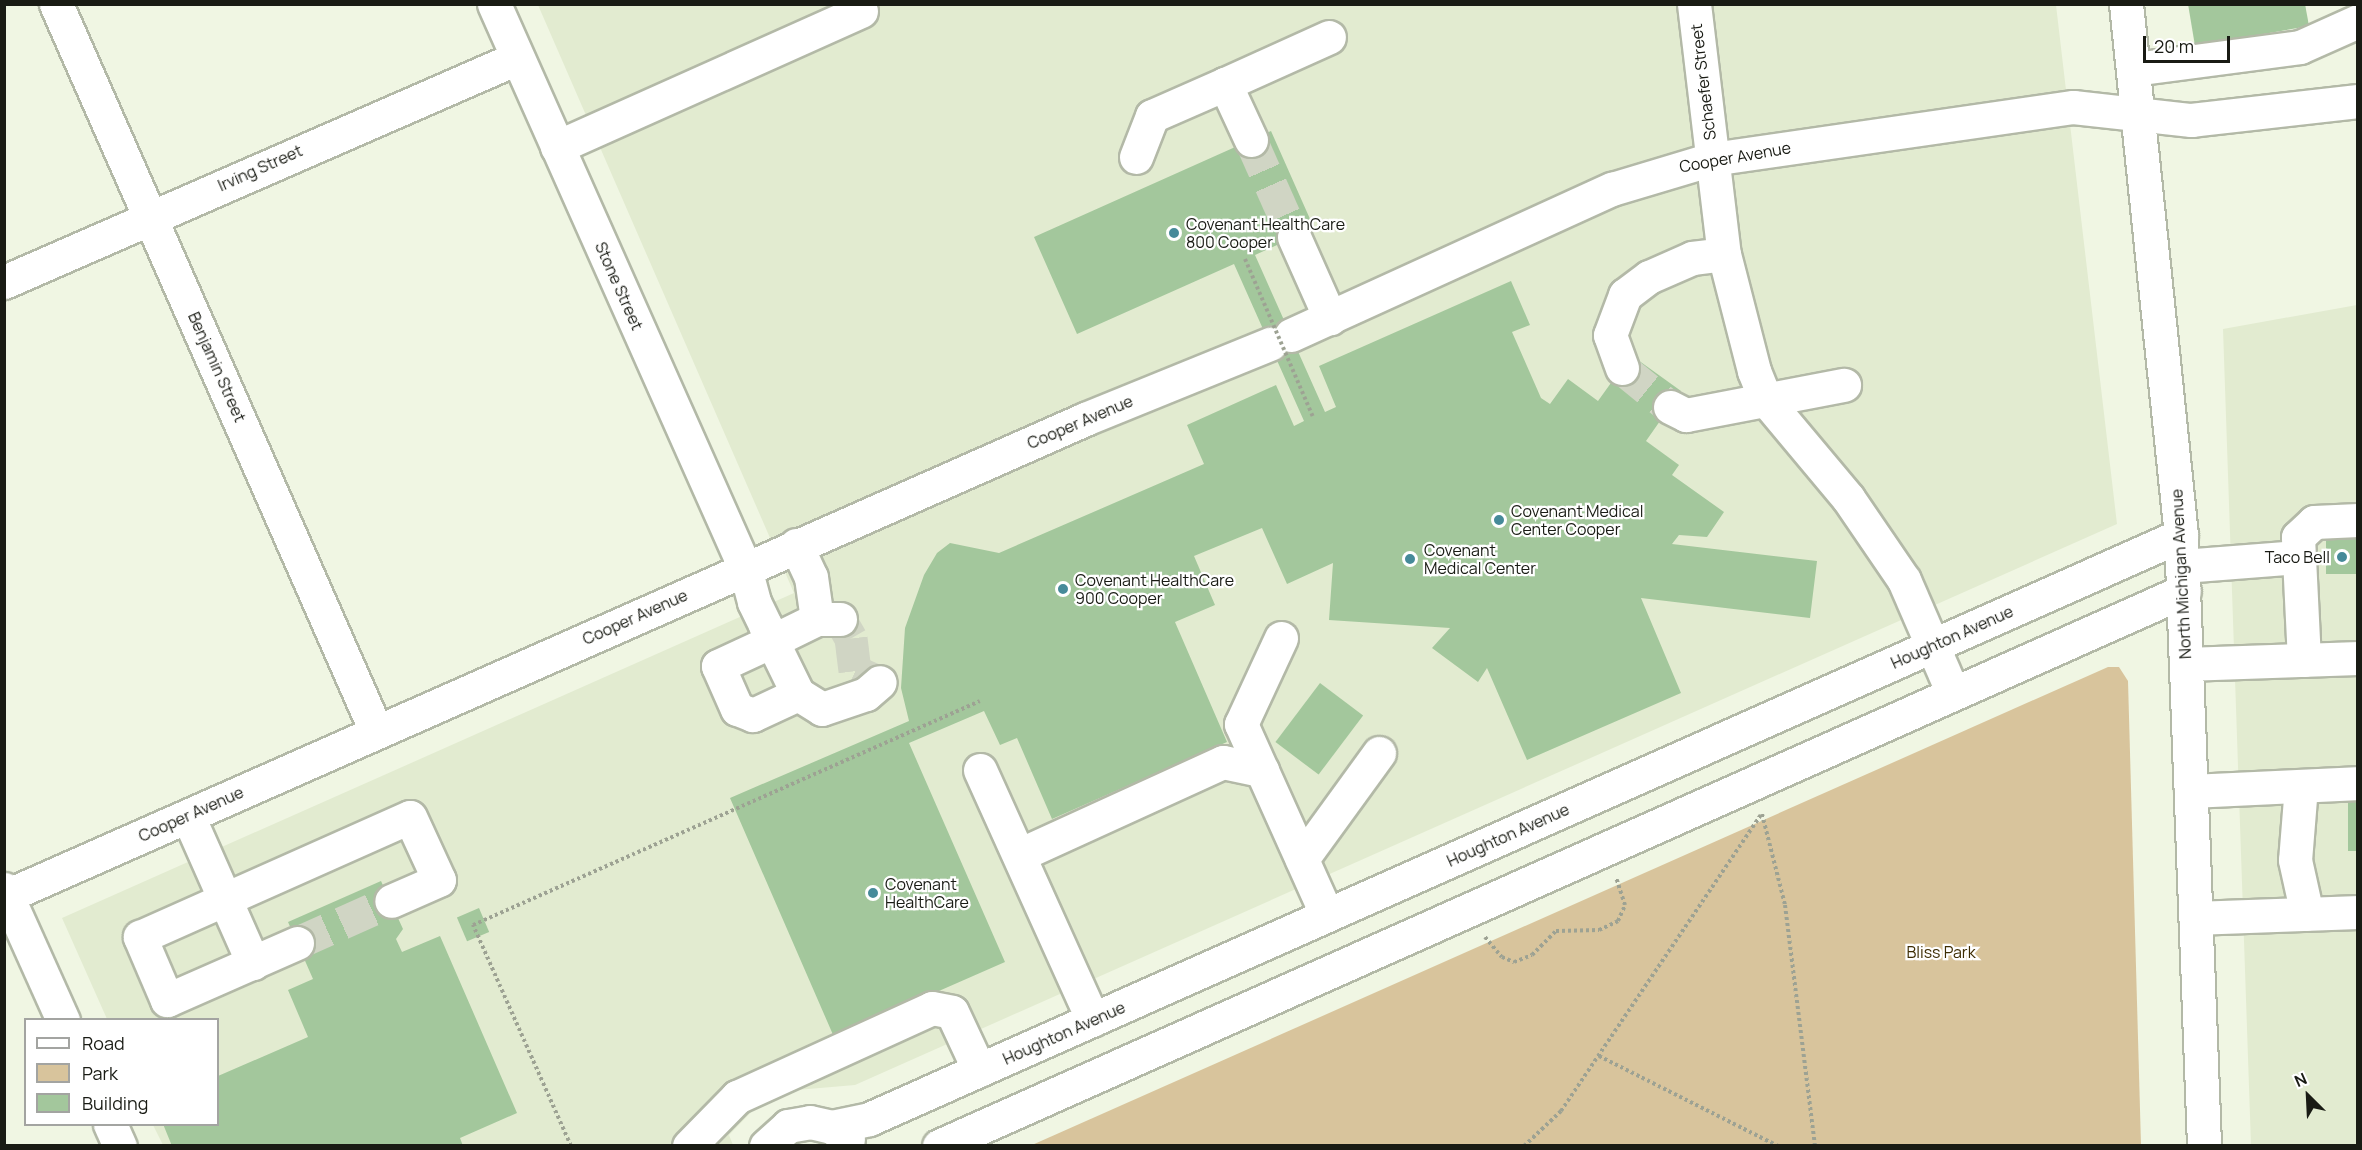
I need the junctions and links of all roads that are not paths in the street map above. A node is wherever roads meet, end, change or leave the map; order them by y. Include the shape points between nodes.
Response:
1 (56, 4) edge
2 (494, 4) edge
3 (1694, 4) edge
4 (2126, 4) edge
5 (861, 11) dead end
6 (2351, 16) edge
7 (1329, 37) dead end
8 (517, 58) junction
9 (2134, 69) junction
10 (1225, 84) junction
11 (2358, 102) edge
12 (2139, 112) junction
13 (1251, 140) tunnel mouth
14 (557, 147) junction
15 (1136, 157) dead end
16 (1712, 159) junction
17 (151, 217) junction
18 (1294, 237) tunnel mouth
19 (1724, 254) junction
20 (4, 282) edge
21 (1330, 318) junction
22 (1622, 368) tunnel mouth
23 (1844, 385) dead end
24 (1766, 400) junction
25 (1671, 407) tunnel mouth
26 (2358, 520) edge
27 (796, 545) junction
28 (2298, 557) junction
29 (2183, 564) junction
30 (745, 568) junction
31 (1281, 638) dead end
32 (772, 641) junction
33 (1933, 645) junction
34 (2358, 658) edge
35 (2304, 660) junction
36 (2187, 663) junction
37 (880, 682) dead end
38 (1953, 693) junction
39 (798, 694) junction
40 (376, 731) junction
41 (1379, 753) dead end
42 (980, 770) dead end
43 (1262, 770) junction
44 (2358, 783) edge
45 (2305, 786) junction
46 (2191, 791) junction
47 (2358, 797) edge
48 (188, 816) junction
49 (1019, 855) junction
50 (1302, 859) junction
51 (6, 894) edge
52 (225, 899) junction
53 (391, 901) tunnel mouth
54 (2358, 912) edge
55 (2307, 914) junction
56 (1327, 915) junction
57 (2196, 918) junction
58 (297, 943) tunnel mouth
59 (253, 963) junction
60 (62, 1018) edge
61 (1093, 1020) junction
62 (980, 1070) junction
63 (110, 1126) edge
64 (842, 1136) edge
65 (120, 1146) edge
66 (689, 1146) edge
67 (766, 1146) edge
68 (939, 1146) edge
69 (2204, 1146) edge

1 - 17 street, Benjamin Street
2 - 8 street, Stone Street
3 - 16 street, Schaefer Street
4 - 9 street, North Michigan Avenue
5 - 14 street
6 - 9 street via 2300,47
7 - 10 street
8 - 14 street, Stone Street
8 - 17 street, Irving Street
9 - 12 street, North Michigan Avenue
10 - 13 street
10 - 15 street via 1152,116
11 - 12 street, Cooper Avenue via 2191,120
12 - 16 street, Cooper Avenue via 2073,107
12 - 29 street, North Michigan Avenue
14 - 30 street, Stone Street
16 - 19 street, Schaefer Street
16 - 21 street, Cooper Avenue via 1612,189
17 - 20 street, Irving Street
17 - 40 street, Benjamin Street
18 - 21 street
19 - 22 street via 1692,258 1649,276 1625,295 1610,335
19 - 24 street, Schaefer Street via 1742,330
21 - 27 street, Cooper Avenue via 1085,418
23 - 24 street
24 - 25 street via 1686,415
24 - 33 street, Schaefer Street via 1885,549
26 - 28 street via 2304,527 2298,537
27 - 30 street, Cooper Avenue
27 - 32 street via 829,619
28 - 29 street
28 - 35 street
29 - 33 street, Houghton Avenue
29 - 36 street, North Michigan Avenue
29 - 38 street
30 - 32 street, Stone Street via 754,602
30 - 40 street, Cooper Avenue
31 - 43 street via 1241,724
32 - 39 street, Stone Street
32 - 39 street via 718,666 737,709 753,715
33 - 38 street, Schaefer Street
33 - 56 street, Houghton Avenue
34 - 35 street
35 - 36 street
36 - 46 street, North Michigan Avenue
37 - 39 street via 866,694 822,709
38 - 68 street
40 - 48 street, Cooper Avenue
41 - 50 street
42 - 49 street
43 - 49 street via 1223,762
43 - 50 street
44 - 45 street
45 - 46 street
45 - 47 street via 2318,798
45 - 55 street via 2295,860
46 - 57 street, North Michigan Avenue
48 - 51 street, Cooper Avenue
48 - 52 street
49 - 61 street
50 - 56 street
51 - 60 street
52 - 53 street via 410,817 439,880
52 - 59 street
52 - 59 street via 140,937 167,1000
54 - 55 street
55 - 57 street
56 - 61 street, Houghton Avenue
57 - 69 street, North Michigan Avenue
58 - 59 street
61 - 62 street, Houghton Avenue
62 - 64 street, Houghton Avenue via 869,1119
62 - 66 street via 952,1012 932,1008 737,1097
63 - 65 street
64 - 67 street, Houghton Avenue via 810,1122 788,1126

